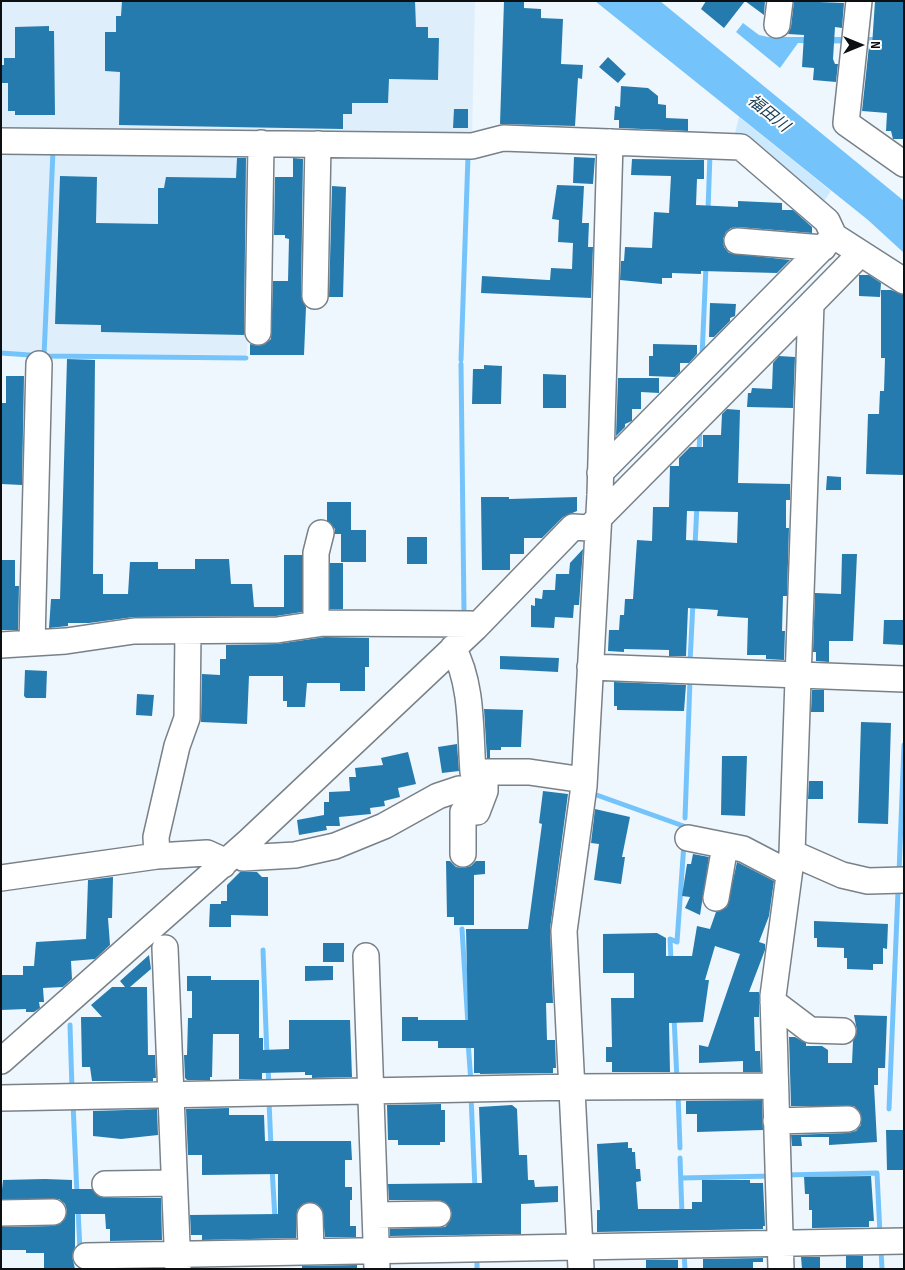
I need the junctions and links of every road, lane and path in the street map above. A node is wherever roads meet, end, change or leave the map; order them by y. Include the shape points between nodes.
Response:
1 (859, 1) edge
2 (1, 141) edge
3 (610, 142) junction
4 (261, 143) junction
5 (318, 144) junction
6 (904, 164) edge
7 (737, 241) dead end
8 (829, 242) junction
9 (860, 254) junction
10 (904, 281) edge
11 (315, 296) dead end
12 (811, 304) junction
13 (258, 332) dead end
14 (39, 364) dead end
15 (600, 473) junction
16 (598, 518) junction
17 (321, 533) dead end
18 (316, 624) junction
19 (475, 628) junction
20 (188, 631) junction
21 (32, 643) junction
22 (1, 645) edge
23 (453, 648) junction
24 (590, 667) junction
25 (798, 675) junction
26 (904, 679) edge
27 (485, 782) junction
28 (584, 788) junction
29 (688, 838) dead end
30 (725, 846) junction
31 (156, 851) junction
32 (237, 854) junction
33 (463, 854) dead end
34 (791, 863) junction
35 (1, 878) edge
36 (904, 880) edge
37 (716, 898) dead end
38 (165, 948) dead end
39 (366, 956) dead end
40 (773, 1002) junction
41 (843, 1031) dead end
42 (1, 1061) edge
43 (775, 1086) junction
44 (574, 1087) junction
45 (371, 1092) junction
46 (171, 1095) junction
47 (1, 1098) edge
48 (848, 1119) dead end
49 (776, 1121) junction
50 (174, 1183) junction
51 (105, 1184) dead end
52 (1, 1212) edge
53 (53, 1212) dead end
54 (438, 1214) dead end
55 (375, 1215) junction
56 (310, 1216) dead end
57 (904, 1241) edge
58 (780, 1243) junction
59 (311, 1252) junction
60 (86, 1256) dead end
61 (581, 1258) edge
62 (377, 1260) edge
63 (178, 1262) edge
64 (781, 1269) edge

1 - 6 street via 846,123
2 - 4 street
3 - 5 street via 503,138 472,146
3 - 8 street via 741,147 827,221
3 - 15 street
4 - 5 street
4 - 13 street
5 - 11 street
7 - 8 street
8 - 9 street
8 - 15 street
9 - 10 street
9 - 12 street
12 - 16 street
12 - 25 street
14 - 21 street
15 - 16 street
16 - 19 street via 589,528 573,527
16 - 24 street
17 - 18 street via 316,554
18 - 19 street via 471,624
18 - 20 street via 277,630
19 - 23 street
20 - 21 street via 134,631
20 - 31 street via 187,718 177,746
21 - 22 street
23 - 27 street via 464,676 473,772
23 - 32 street
24 - 25 street
24 - 28 street
25 - 26 street
25 - 34 street
27 - 28 street via 529,772
27 - 32 street via 438,796 384,826 335,846 295,855
27 - 33 street via 477,812 463,812
28 - 44 street via 564,932
29 - 30 street
30 - 34 street
30 - 37 street
31 - 32 street via 207,853 218,858
31 - 35 street
32 - 42 street
34 - 36 street via 868,881
34 - 40 street
38 - 46 street
39 - 45 street
40 - 41 street via 810,1030
40 - 43 street
43 - 44 street
43 - 49 street
44 - 45 street
44 - 61 street
45 - 46 street
45 - 55 street
46 - 47 street
46 - 50 street
48 - 49 street
49 - 58 street
50 - 51 street
50 - 63 street
52 - 53 street
54 - 55 street
55 - 62 street
56 - 59 street
57 - 58 street
58 - 61 street
58 - 64 street
59 - 62 street
59 - 63 street
60 - 63 street
61 - 62 street

